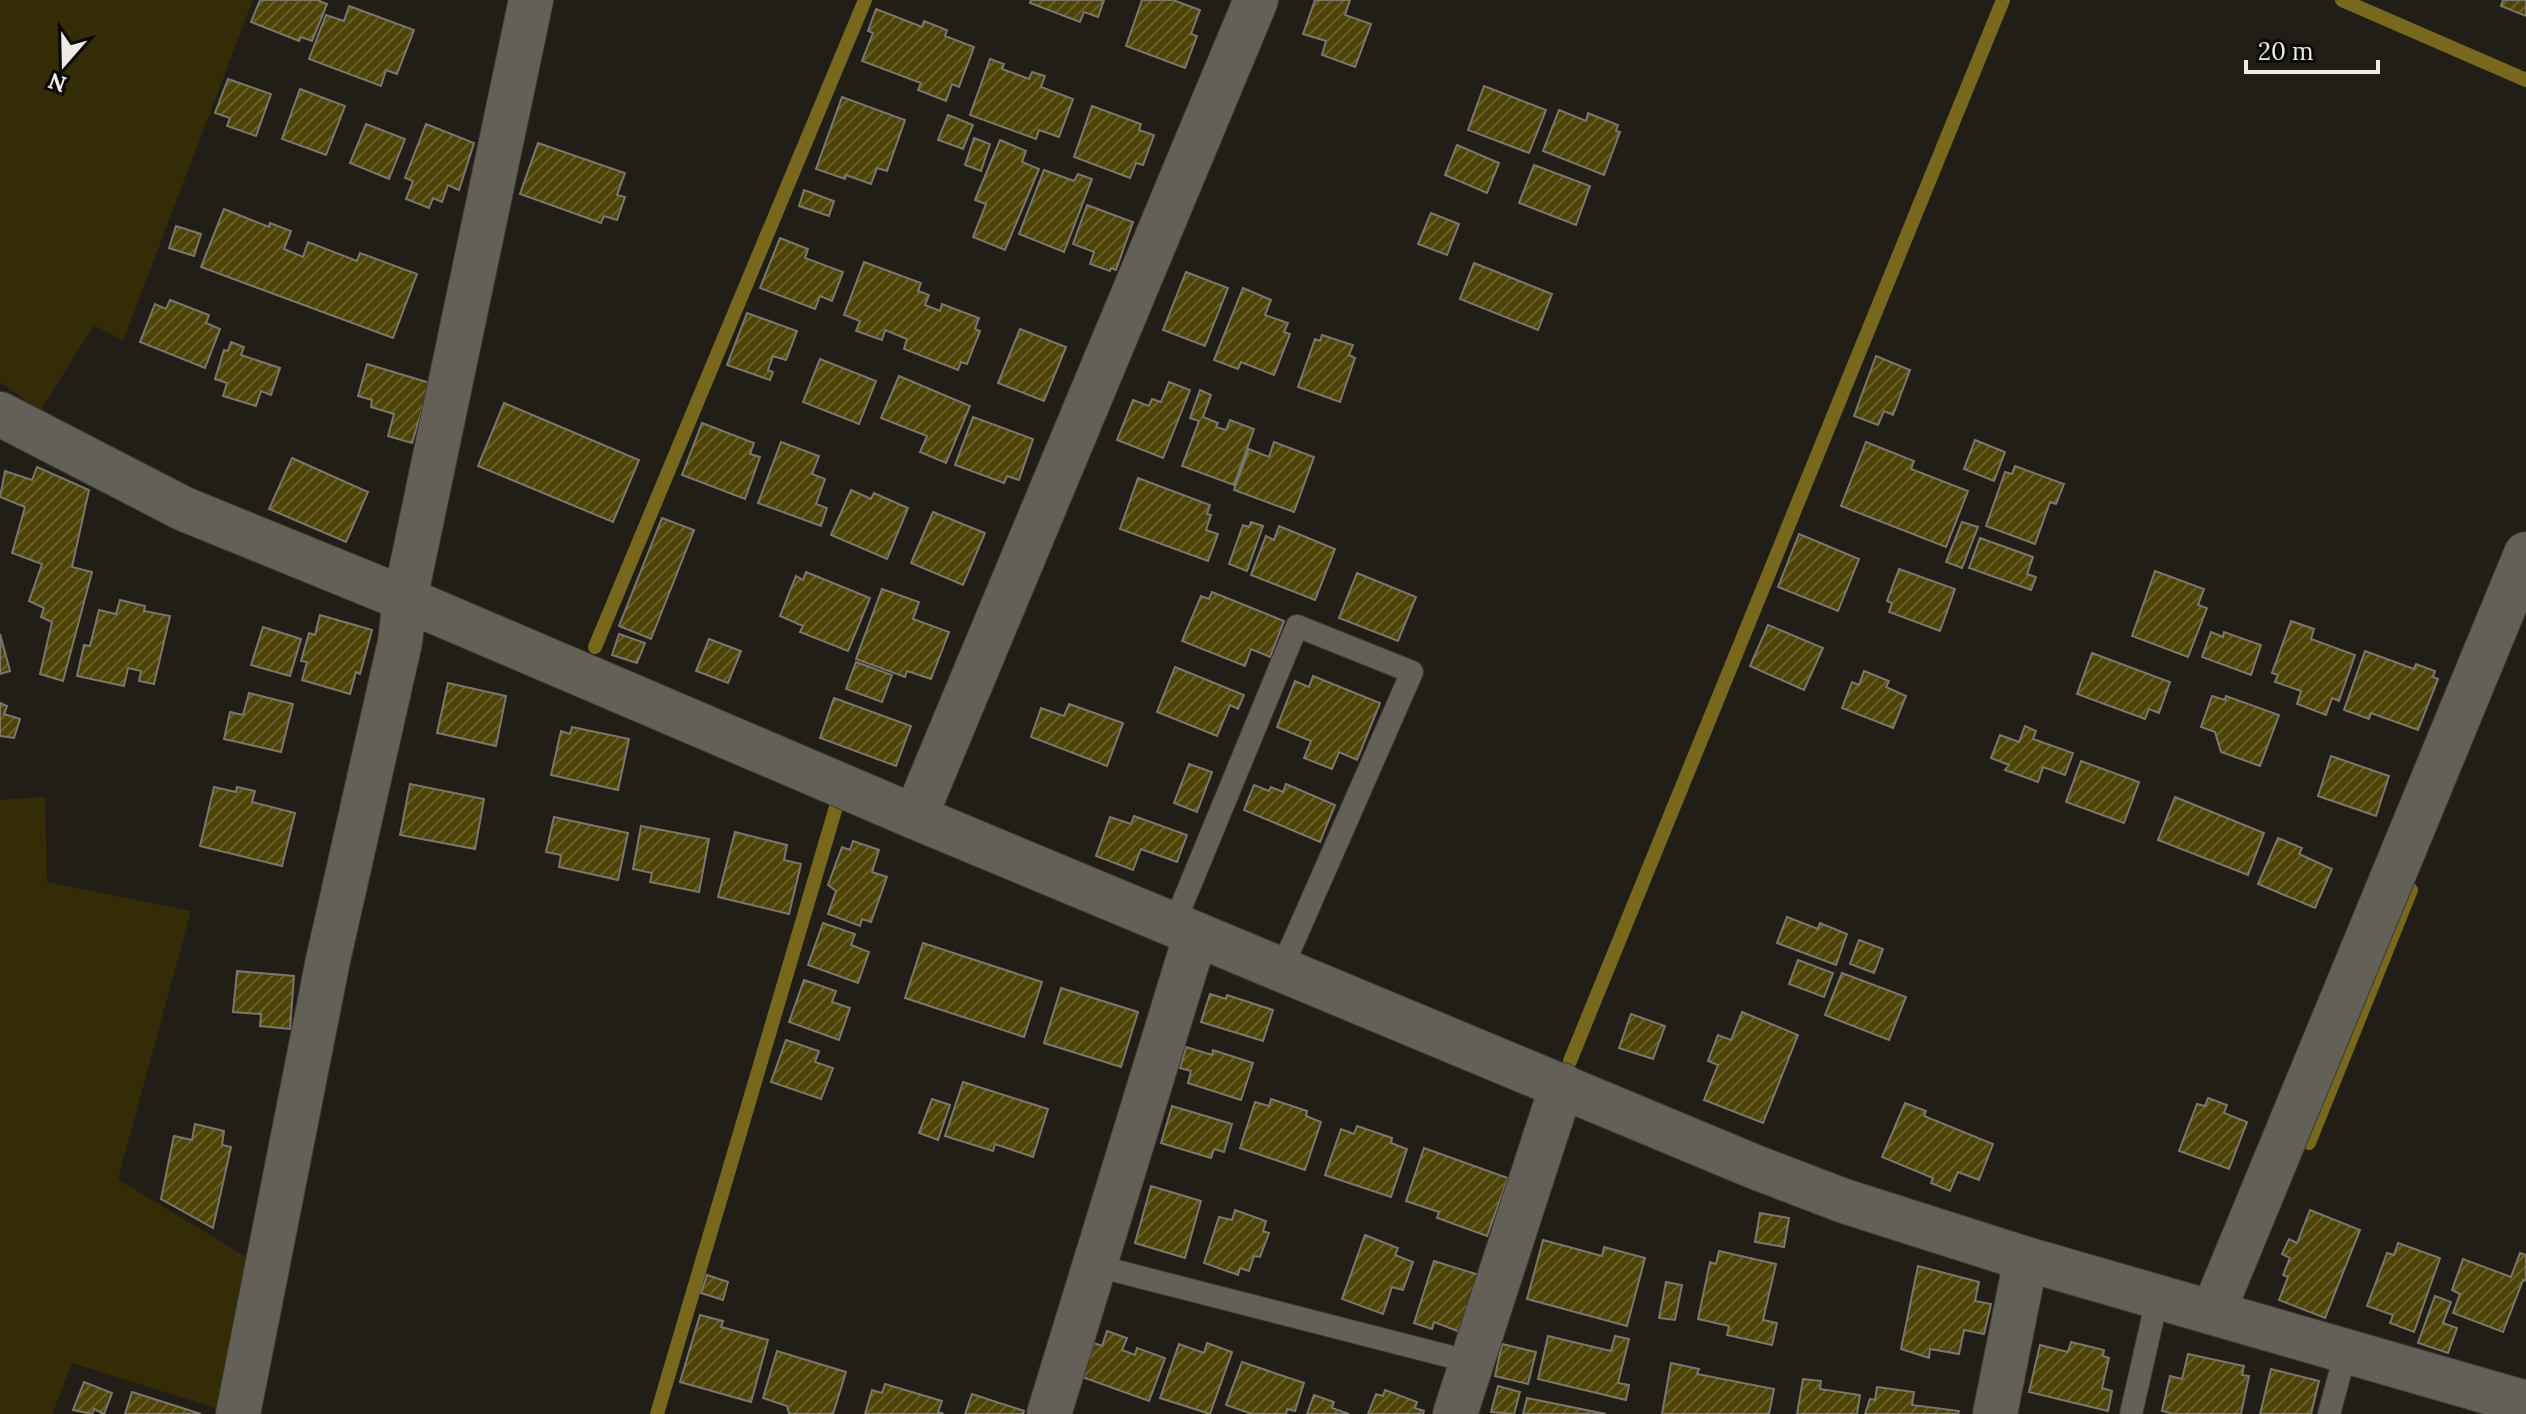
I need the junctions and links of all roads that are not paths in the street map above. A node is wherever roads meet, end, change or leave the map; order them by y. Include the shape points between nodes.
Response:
1 (531, 0) edge
2 (1256, 0) edge
3 (4, 421) edge
4 (2526, 554) edge
5 (405, 599) junction
6 (915, 817) junction
7 (1185, 929) junction
8 (1281, 970) junction
9 (1562, 1085) junction
10 (2026, 1259) junction
11 (1093, 1265) junction
12 (2158, 1295) junction
13 (2213, 1312) junction
14 (2346, 1351) junction
15 (1471, 1362) junction
16 (2526, 1403) edge
17 (238, 1414) edge
18 (1049, 1414) edge
19 (1455, 1414) edge
20 (1995, 1414) edge
21 (2131, 1414) edge
22 (2329, 1414) edge

1 - 5 street
2 - 6 street
3 - 5 street via 184,509
4 - 13 street
5 - 6 street
5 - 17 street
6 - 7 street
7 - 8 street
7 - 8 lane via 1297,626 1412,672
7 - 11 street
8 - 9 street
9 - 10 street via 1844,1201
9 - 15 street
10 - 12 street
10 - 20 street
11 - 15 lane
11 - 18 street
12 - 13 street
12 - 21 lane
13 - 14 street
14 - 16 street
14 - 22 lane
15 - 19 street

